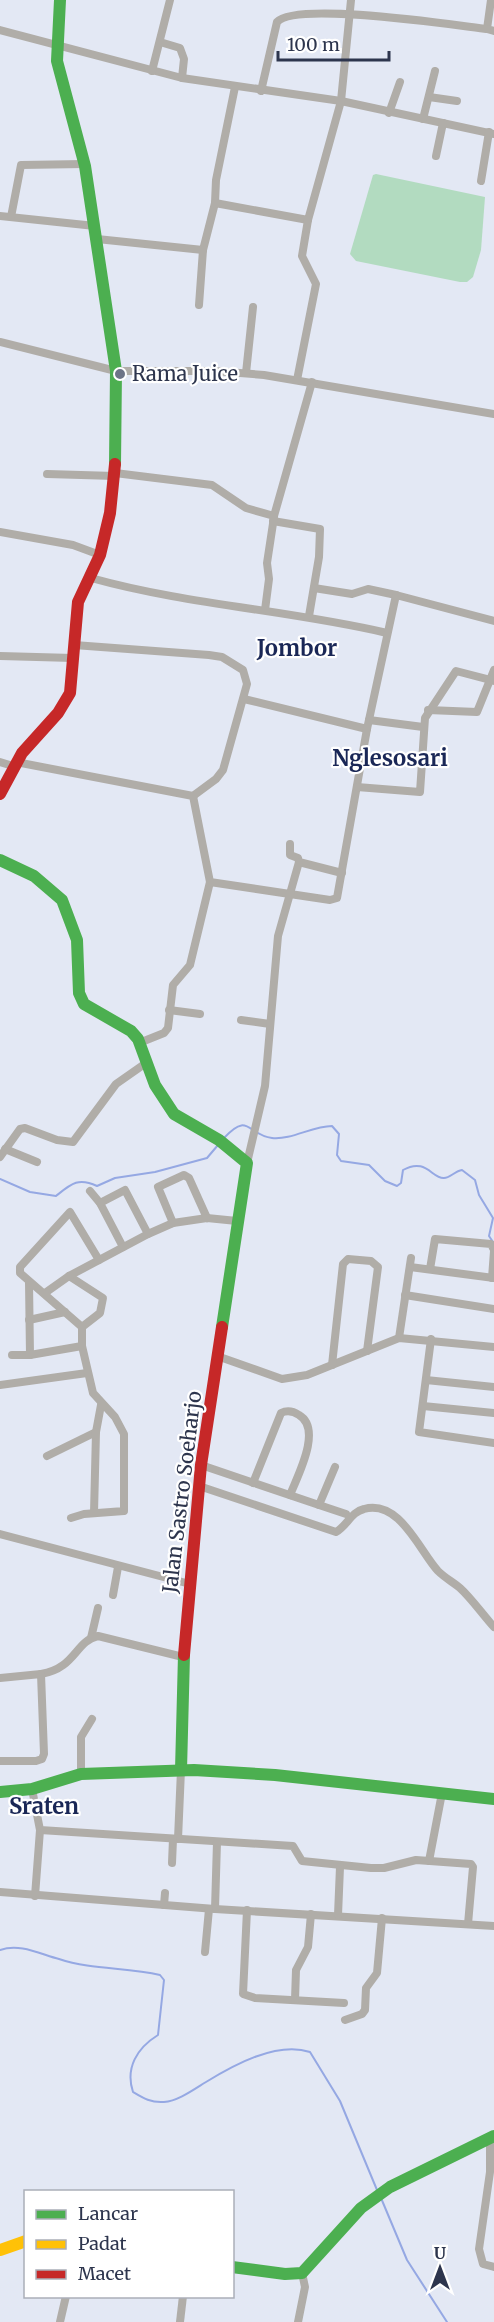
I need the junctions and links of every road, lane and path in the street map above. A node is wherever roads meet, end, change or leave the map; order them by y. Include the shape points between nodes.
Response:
1 (60, 0) edge
2 (170, 0) edge
3 (351, 0) edge
4 (491, 0) edge
5 (350, 14) junction
6 (0, 30) edge
7 (490, 30) edge
8 (160, 42) junction
9 (56, 44) junction
10 (152, 71) junction
11 (435, 71) dead end
12 (182, 78) junction
13 (400, 82) dead end
14 (235, 87) junction
15 (261, 90) junction
16 (429, 97) junction
17 (457, 100) dead end
18 (340, 101) junction
19 (390, 113) junction
20 (423, 119) junction
21 (443, 123) junction
22 (492, 133) edge
23 (436, 156) dead end
24 (84, 164) junction
25 (481, 181) dead end
26 (215, 203) junction
27 (0, 216) edge
28 (12, 217) junction
29 (308, 220) junction
30 (94, 226) junction
31 (97, 239) junction
32 (203, 250) junction
33 (199, 305) dead end
34 (254, 307) dead end
35 (0, 342) edge
36 (116, 371) junction
37 (246, 373) junction
38 (297, 380) junction
39 (312, 382) junction
40 (494, 414) edge
41 (47, 474) dead end
42 (115, 475) junction
43 (274, 518) junction
44 (0, 532) edge
45 (100, 555) junction
46 (91, 578) junction
47 (314, 588) junction
48 (396, 595) junction
49 (265, 610) junction
50 (309, 616) junction
51 (494, 621) edge
52 (387, 633) junction
53 (74, 645) junction
54 (0, 657) edge
55 (73, 658) junction
56 (494, 670) edge
57 (492, 680) edge
58 (244, 699) junction
59 (428, 710) junction
60 (368, 724) junction
61 (423, 727) junction
62 (0, 762) edge
63 (15, 764) junction
64 (357, 787) junction
65 (0, 794) edge
66 (193, 796) junction
67 (290, 844) dead end
68 (0, 860) edge
69 (299, 862) junction
70 (342, 873) junction
71 (210, 882) junction
72 (289, 894) junction
73 (169, 1010) junction
74 (200, 1014) dead end
75 (241, 1020) dead end
76 (270, 1024) junction
77 (139, 1043) junction
78 (146, 1063) junction
79 (3, 1153) edge
80 (37, 1162) dead end
81 (247, 1163) junction
82 (90, 1191) dead end
83 (100, 1203) junction
84 (207, 1218) junction
85 (237, 1221) junction
86 (173, 1223) junction
87 (148, 1234) junction
88 (123, 1247) junction
89 (494, 1250) edge
90 (99, 1260) junction
91 (430, 1269) junction
92 (69, 1276) junction
93 (493, 1278) edge
94 (29, 1282) junction
95 (45, 1293) junction
96 (405, 1295) junction
97 (494, 1309) edge
98 (65, 1312) junction
99 (28, 1320) junction
100 (82, 1327) junction
101 (399, 1338) junction
102 (431, 1339) junction
103 (82, 1346) junction
104 (494, 1347) edge
105 (367, 1351) junction
106 (12, 1355) dead end
107 (30, 1355) junction
108 (217, 1356) junction
109 (332, 1365) junction
110 (87, 1373) junction
111 (426, 1380) junction
112 (0, 1385) edge
113 (494, 1387) edge
114 (101, 1405) junction
115 (423, 1406) junction
116 (494, 1413) edge
117 (96, 1432) junction
118 (494, 1443) edge
119 (47, 1456) dead end
120 (201, 1465) junction
121 (335, 1467) dead end
122 (253, 1483) junction
123 (199, 1486) junction
124 (290, 1495) junction
125 (320, 1505) junction
126 (94, 1513) junction
127 (346, 1514) dead end
128 (71, 1518) dead end
129 (0, 1534) edge
130 (118, 1567) junction
131 (190, 1584) junction
132 (112, 1594) dead end
133 (98, 1608) dead end
134 (494, 1627) edge
135 (91, 1638) junction
136 (183, 1657) junction
137 (41, 1674) junction
138 (0, 1678) edge
139 (92, 1719) dead end
140 (0, 1761) edge
141 (182, 1770) junction
142 (81, 1774) junction
143 (32, 1789) junction
144 (0, 1792) edge
145 (442, 1793) junction
146 (494, 1799) edge
147 (40, 1830) junction
148 (176, 1839) junction
149 (217, 1842) junction
150 (429, 1861) junction
151 (172, 1863) dead end
152 (340, 1867) junction
153 (0, 1892) edge
154 (165, 1893) dead end
155 (35, 1896) junction
156 (164, 1905) junction
157 (212, 1909) junction
158 (247, 1910) junction
159 (310, 1914) junction
160 (338, 1916) junction
161 (382, 1918) junction
162 (468, 1924) junction
163 (494, 1926) edge
164 (204, 1952) dead end
165 (295, 2000) junction
166 (344, 2002) dead end
167 (345, 2020) dead end
168 (492, 2137) edge
169 (492, 2172) edge
170 (24, 2242) edge
171 (0, 2250) edge
172 (234, 2267) edge
173 (494, 2267) edge
174 (302, 2273) junction
175 (66, 2298) edge
176 (183, 2298) edge
177 (60, 2322) edge
178 (180, 2322) edge
179 (298, 2322) edge

1 - 9 street
2 - 8 street
3 - 5 street
4 - 7 street
5 - 7 street
5 - 15 street via 292,15 278,19
5 - 18 street
6 - 9 street
8 - 10 street
8 - 12 street via 180,48 184,59
9 - 10 street
9 - 24 street via 65,98
10 - 12 street
11 - 16 street
12 - 14 street
13 - 19 street
14 - 15 street
14 - 26 street
15 - 18 street
16 - 17 street
16 - 20 street
18 - 19 street
18 - 29 street
19 - 20 street
20 - 21 street
21 - 22 street
21 - 23 street
22 - 25 street
24 - 28 street via 21,165
24 - 30 street
26 - 29 street
26 - 32 street
27 - 28 street
28 - 30 street
29 - 38 street via 302,256 316,284
30 - 31 street
31 - 32 street
31 - 36 street
32 - 33 street
34 - 37 street
35 - 36 street
36 - 37 street
36 - 42 street
37 - 38 street
38 - 39 street
39 - 40 street
39 - 43 street
41 - 42 street
42 - 43 street via 212,485 246,508
42 - 45 street via 111,513
43 - 47 street via 320,530
43 - 49 street
44 - 45 street via 73,545
45 - 46 street
46 - 49 street
46 - 53 street via 78,602
47 - 48 street via 352,594 368,589
47 - 50 street
48 - 51 street
48 - 52 street
49 - 50 street
50 - 52 street
52 - 60 street
53 - 55 street
53 - 58 street via 222,657 243,670
54 - 55 street
55 - 63 street via 65,707 31,741
56 - 57 street
57 - 59 street via 455,672
57 - 59 street via 476,713
58 - 60 street
58 - 66 street via 223,770
59 - 61 street
60 - 61 street
60 - 64 street
61 - 64 street via 420,792
62 - 63 street
63 - 65 street
63 - 66 street
64 - 70 street
66 - 71 street
67 - 69 street via 290,855
68 - 77 street via 34,876 62,900 76,940 79,993 84,1004 131,1031
69 - 70 street
69 - 72 street
70 - 72 street via 336,898
71 - 72 street
71 - 73 street via 190,965 174,981
72 - 76 street via 278,936
73 - 74 street
73 - 77 street via 164,1033
75 - 76 street
76 - 81 street via 265,1086
77 - 78 street
78 - 79 street via 116,1084 73,1142 25,1128 17,1132
78 - 81 street via 174,1114 223,1143
79 - 80 street
81 - 85 street, Jalan Sastro Soeharjo
82 - 83 street
83 - 87 street via 124,1190
83 - 88 street
84 - 85 street
84 - 86 street
84 - 86 street via 184,1175 158,1187
85 - 108 street, Jalan Sastro Soeharjo
86 - 87 street
87 - 88 street
88 - 90 street
89 - 91 street via 490,1244 435,1239
89 - 93 street
90 - 92 street
90 - 94 street via 70,1212 22,1262 20,1273
91 - 93 street
91 - 96 street via 410,1262
92 - 95 street
92 - 100 street via 103,1298 100,1313
94 - 95 street
94 - 99 street
95 - 98 street
96 - 97 street
96 - 101 street
98 - 99 street
98 - 100 street
99 - 107 street
100 - 103 street
101 - 102 street
101 - 105 street
102 - 104 street
102 - 111 street
103 - 107 street
103 - 110 street
105 - 109 street
105 - 109 street via 378,1267 371,1261 348,1259 343,1264
106 - 107 street
108 - 109 street via 282,1379
108 - 120 street, Jalan Sastro Soeharjo
110 - 112 street
110 - 114 street
111 - 113 street
111 - 115 street
114 - 117 street
114 - 126 street via 115,1417 124,1434 126,1497 121,1513
115 - 116 street
115 - 118 street via 421,1433
117 - 119 street
117 - 126 street
120 - 122 street
120 - 123 street, Jalan Sastro Soeharjo
121 - 125 street
122 - 124 street
122 - 124 street via 281,1413 291,1411 305,1421 309,1444
123 - 131 street, Jalan Sastro Soeharjo
123 - 134 street via 336,1532 365,1508 387,1513 409,1528 437,1570 462,1590
124 - 125 street
125 - 127 street
126 - 128 street
129 - 130 street
130 - 131 street
130 - 132 street
131 - 136 street, Jalan Sastro Soeharjo
133 - 135 street
135 - 136 street via 102,1636
135 - 137 street via 65,1666
136 - 141 street, Jalan Sastro Soeharjo
137 - 138 street
137 - 140 street via 43,1756 36,1761
139 - 142 street via 81,1737
141 - 142 street
141 - 145 street via 264,1774
141 - 148 street
142 - 143 street
143 - 144 street
143 - 147 street
145 - 146 street
145 - 150 street
147 - 148 street
147 - 155 street
148 - 149 street
148 - 151 street
149 - 152 street via 293,1846 302,1861
149 - 157 street
150 - 152 street via 384,1868
150 - 162 street via 473,1865
152 - 160 street
153 - 155 street
154 - 156 street
155 - 156 street
156 - 157 street
157 - 158 street
157 - 164 street
158 - 159 street
158 - 165 street via 243,1994
159 - 160 street
159 - 165 street via 308,1947 296,1970
160 - 161 street
161 - 162 street
161 - 167 street via 377,1973 366,1988 365,2010
162 - 163 street
165 - 166 street
168 - 169 street
168 - 174 street via 390,2187 361,2208
169 - 173 street via 479,2249 483,2264
170 - 171 street
172 - 174 street
174 - 179 street via 305,2288
175 - 177 street
176 - 178 street

